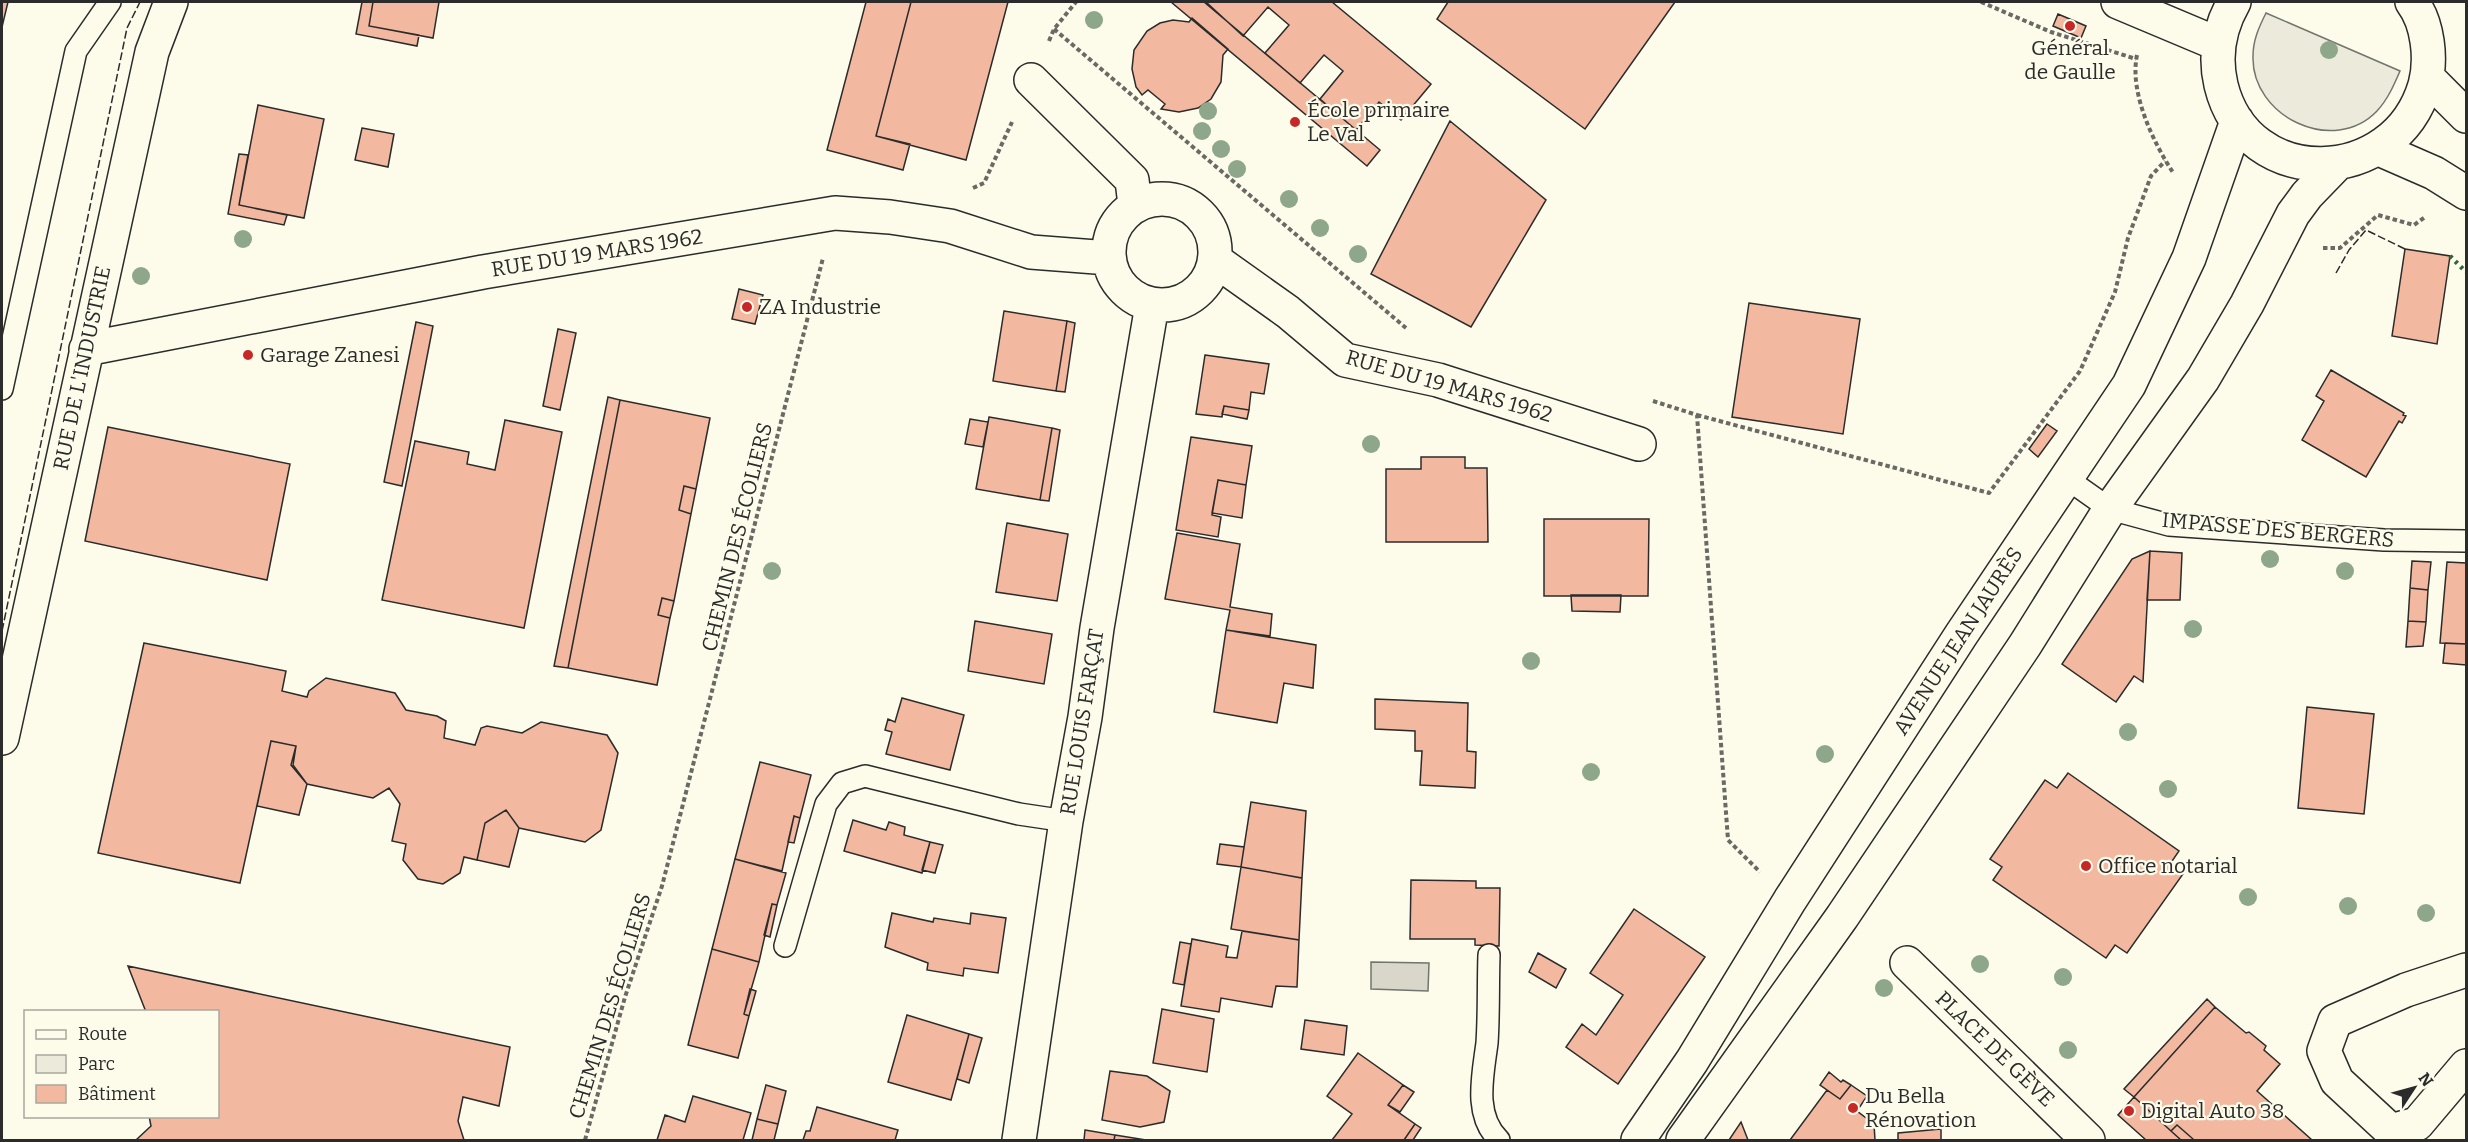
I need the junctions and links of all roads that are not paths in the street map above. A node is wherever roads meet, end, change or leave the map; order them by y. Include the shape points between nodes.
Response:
1 (110, 2) edge
2 (171, 2) edge
3 (2118, 2) edge
4 (2234, 2) edge
5 (2425, 10) edge
6 (2218, 44) junction
7 (2427, 77) junction
8 (1031, 80) road end
9 (2466, 116) edge
10 (2237, 121) junction
11 (2379, 149) junction
12 (2338, 164) junction
13 (2466, 193) edge
14 (1135, 205) junction
15 (1109, 258) junction
16 (1215, 260) junction
17 (1152, 305) junction
18 (86, 349) junction
19 (2, 389) edge
20 (1639, 444) road end
21 (2066, 478) junction
22 (2110, 509) junction
23 (2466, 541) edge
24 (2, 738) edge
25 (1066, 821) junction
26 (786, 946) dead end
27 (1489, 955) dead end
28 (1907, 963) dead end
29 (2466, 970) edge
30 (2466, 1066) edge
31 (2085, 1138) edge
32 (1019, 1140) edge
33 (1499, 1140) edge
34 (1638, 1140) edge
35 (1683, 1140) edge

1 - 19 lane via 76,51
2 - 18 street, RUE DE L'INDUSTRIE via 152,52
3 - 6 street
4 - 6 street via 2225,17
5 - 7 street
6 - 10 street via 2217,71 2224,97
7 - 9 street
7 - 11 street via 2410,118
8 - 14 street via 1132,180
10 - 12 street via 2250,135 2282,156 2300,162
10 - 21 street, AVENUE JEAN JAURÈS via 2189,258 2129,385
11 - 12 street
11 - 13 street via 2434,173
12 - 22 street via 2293,214 2203,378
14 - 15 street via 1113,228
14 - 16 street via 1168,198 1199,213 1209,226
15 - 17 street via 1113,274 1123,288
15 - 18 street, RUE DU 19 MARS 1962 via 1031,252 950,226 835,213 483,272
16 - 17 street via 1200,290 1169,305
16 - 20 street, RUE DU 19 MARS 1962 via 1288,312 1345,360 1438,380
17 - 25 street, RUE LOUIS FARÇAT
18 - 24 street, RUE DE L'INDUSTRIE
21 - 22 lane, IMPASSE DES BERGERS
21 - 34 street, AVENUE JEAN JAURÈS via 1967,625
22 - 23 lane, IMPASSE DES BERGERS via 2169,525 2384,540
22 - 35 street via 1999,684 1842,917
25 - 26 lane via 1019,814 865,776 842,783 826,804
25 - 32 street, RUE LOUIS FARÇAT
27 - 33 lane via 1487,1043 1481,1078 1484,1112
28 - 31 street, PLACE DE GÈVE
29 - 30 street via 2406,990 2335,1021 2324,1051 2337,1081 2391,1131 2417,1124

